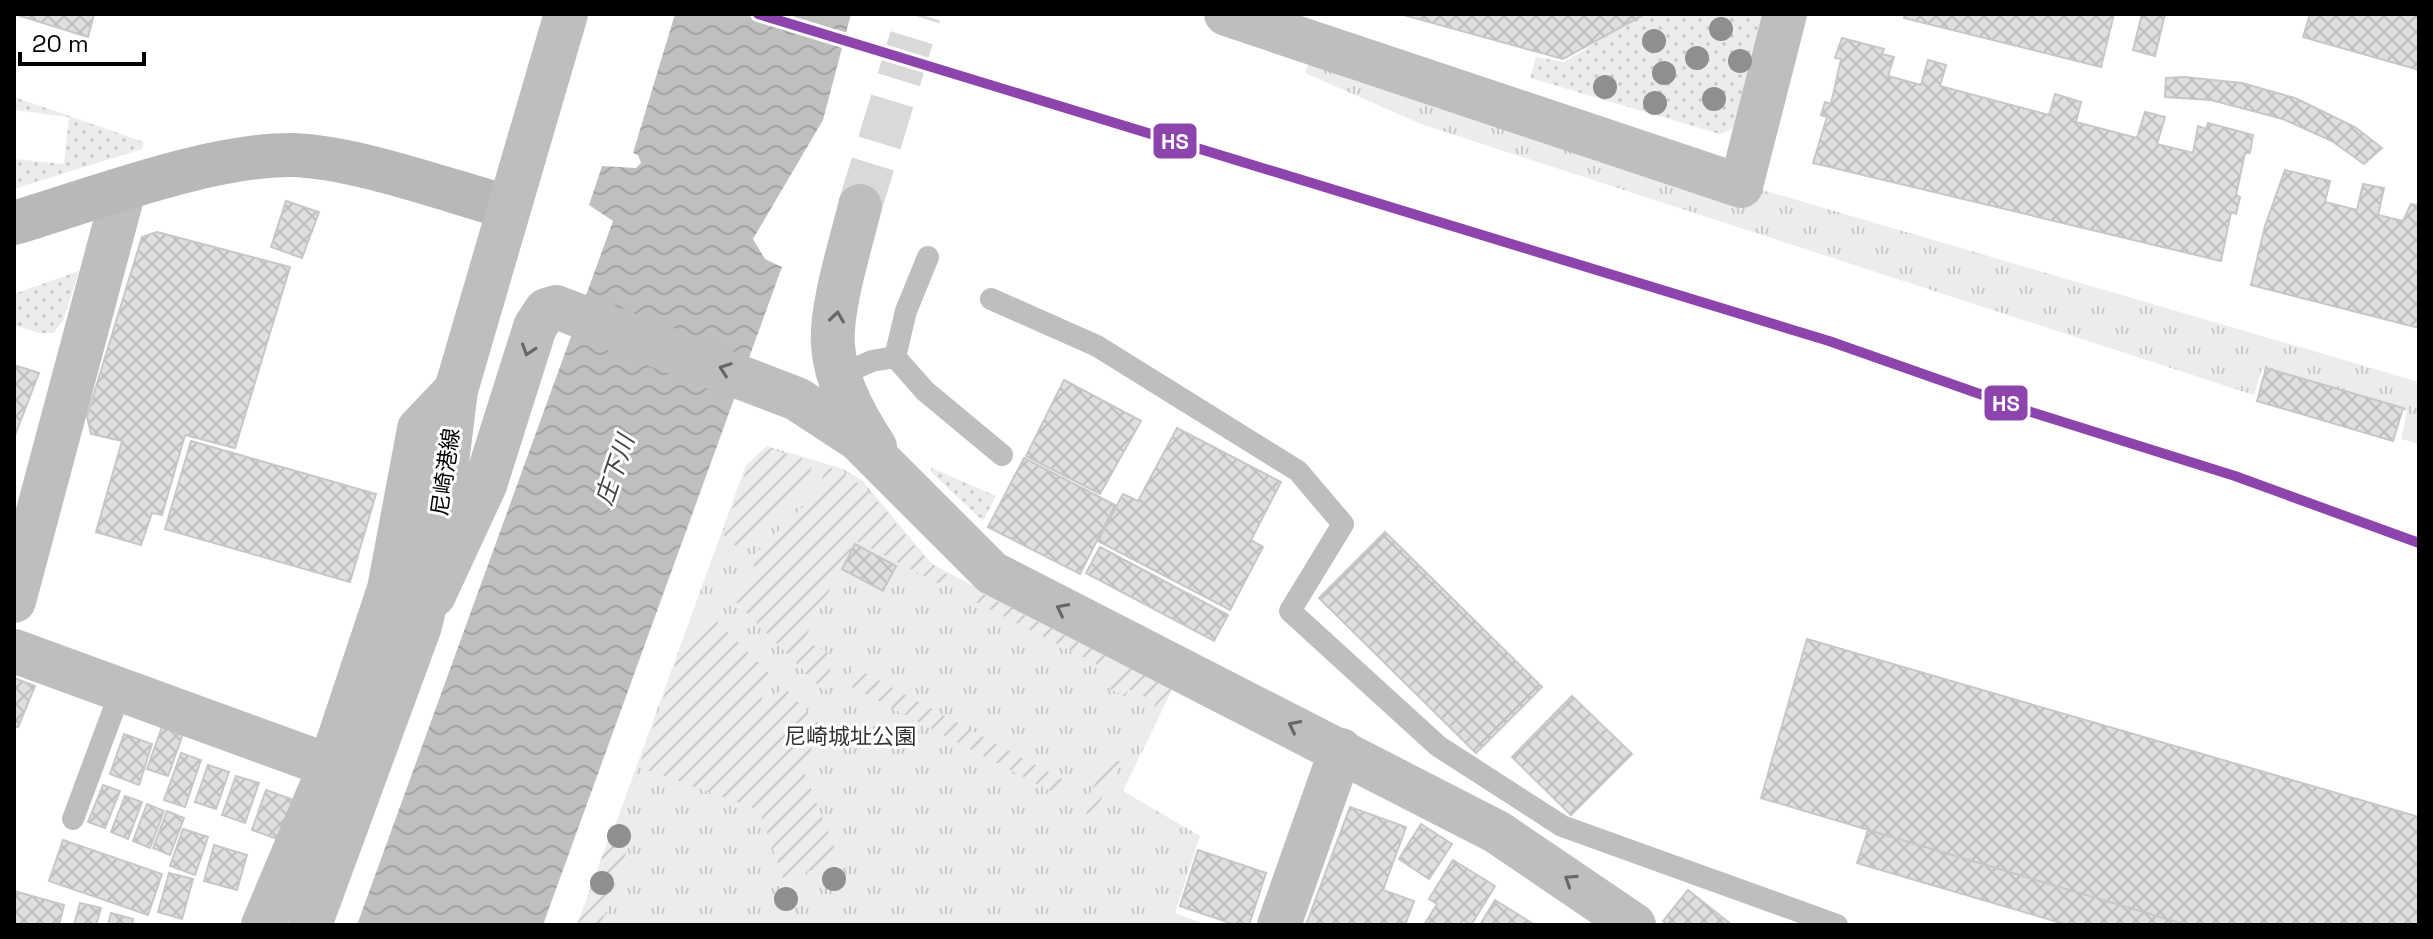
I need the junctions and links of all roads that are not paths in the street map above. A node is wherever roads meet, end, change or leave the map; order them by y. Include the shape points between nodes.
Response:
1 (566, 14) edge
2 (1226, 14) edge
3 (1785, 14) edge
4 (124, 190) junction
5 (860, 206) tunnel mouth
6 (507, 207) junction
7 (14, 223) edge
8 (928, 257) dead end
9 (991, 299) dead end
10 (895, 357) junction
11 (840, 375) junction
12 (456, 390) junction
13 (1002, 455) dead end
14 (904, 488) junction
15 (14, 601) edge
16 (420, 626) junction
17 (14, 651) edge
18 (121, 690) junction
19 (1341, 750) junction
20 (330, 766) junction
21 (73, 819) dead end
22 (263, 925) edge
23 (310, 925) edge
24 (1279, 925) edge
25 (1634, 925) edge
26 (1837, 925) edge

1 - 6 street, 尼崎港線
2 - 3 street via 1741,186
4 - 6 street via 231,161 294,155 333,160
4 - 7 street
4 - 15 street
11 -> 5 street via 833,344
6 - 12 street, 尼崎港線
8 - 10 lane
9 - 26 lane via 1097,346 1298,471 1343,524 1290,611 1438,746 1562,826
10 - 11 lane
10 - 13 lane via 925,391
11 - 14 street via 873,444
12 - 16 street, 尼崎港線 via 434,567
12 - 20 street via 419,429 389,589
14 -> 16 street via 858,439 797,399 552,307 540,316 485,485
19 -> 14 street via 992,573
16 - 23 street, 尼崎港線
17 - 18 street
18 - 20 street
18 - 21 lane
19 - 24 street
25 -> 19 street via 1497,832
20 - 22 street

